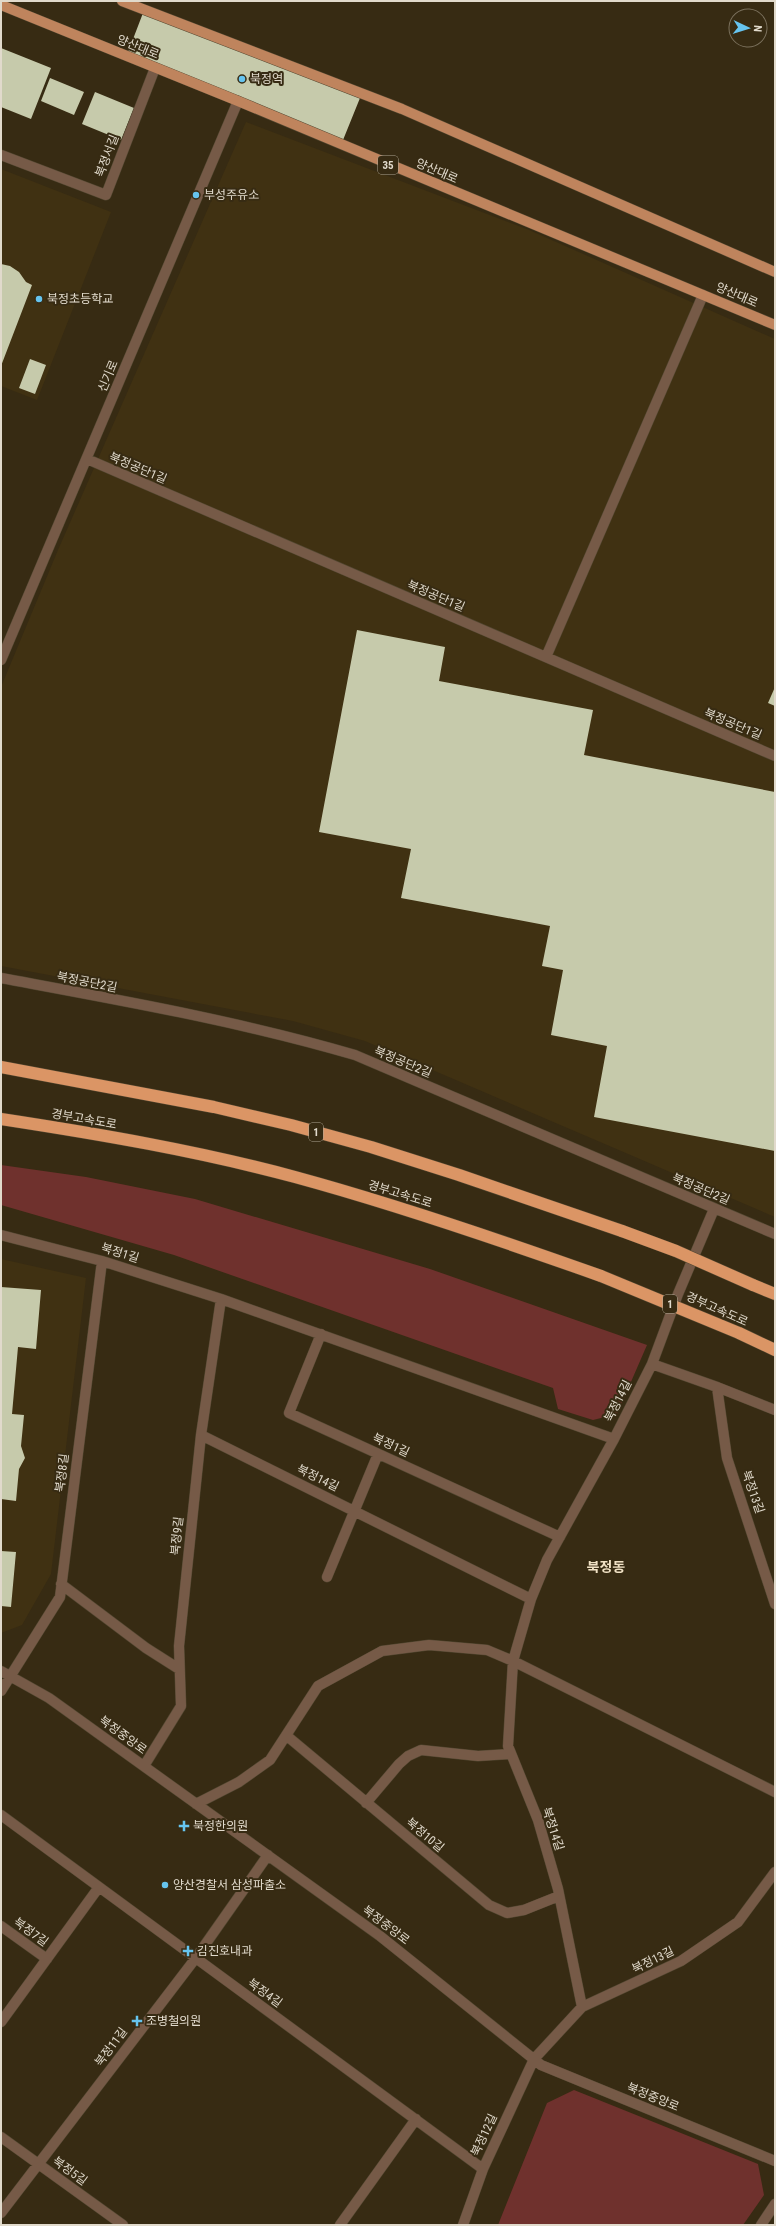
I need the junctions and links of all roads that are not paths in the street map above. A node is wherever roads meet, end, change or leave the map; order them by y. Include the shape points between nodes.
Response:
1 (122, 1) edge
2 (1, 5) edge
3 (155, 68) junction
4 (238, 101) junction
5 (1, 155) edge
6 (775, 272) edge
7 (703, 295) junction
8 (775, 325) edge
9 (87, 459) junction
10 (546, 657) junction
11 (1, 660) edge
12 (775, 756) edge
13 (1, 978) edge
14 (1, 1067) edge
15 (1, 1119) edge
16 (714, 1208) junction
17 (775, 1234) edge
18 (1, 1235) edge
19 (102, 1261) junction
20 (775, 1294) edge
21 (221, 1299) junction
22 (321, 1334) junction
23 (775, 1350) edge
24 (652, 1364) junction
25 (717, 1387) junction
26 (775, 1410) edge
27 (201, 1435) junction
28 (614, 1440) junction
29 (378, 1454) junction
30 (355, 1511) junction
31 (560, 1537) junction
32 (327, 1577) dead end
33 (61, 1584) junction
34 (532, 1599) junction
35 (775, 1604) edge
36 (513, 1660) junction
37 (179, 1669) junction
38 (1, 1671) edge
39 (12, 1677) junction
40 (1, 1691) edge
41 (286, 1736) junction
42 (511, 1754) junction
43 (144, 1766) junction
44 (775, 1792) edge
45 (366, 1803) junction
46 (196, 1804) junction
47 (1, 1814) edge
48 (268, 1855) junction
49 (775, 1872) edge
50 (99, 1887) junction
51 (560, 1896) junction
52 (1, 1926) edge
53 (47, 1959) junction
54 (195, 1959) junction
55 (582, 2007) junction
56 (1, 2022) edge
57 (534, 2059) junction
58 (416, 2119) junction
59 (1, 2137) edge
60 (775, 2161) edge
61 (38, 2164) junction
62 (484, 2169) junction
63 (775, 2204) edge
64 (1, 2213) edge
65 (123, 2225) edge
66 (340, 2225) edge
67 (463, 2225) edge
68 (761, 2225) edge

1 - 6 main road via 402,109
2 - 3 main road, 양산대로 / 35
3 - 4 main road, 양산대로 / 35
3 - 5 street, 북정서길 via 106,195
4 - 7 main road, 양산대로 / 35
4 - 9 street, 신기로
7 - 8 main road, 양산대로 / 35
7 - 10 street
9 - 10 street, 북정공단1길
9 - 11 street, 신기로
10 - 12 street, 북정공단1길
13 - 16 street, 북정공단2길 via 196,1017 355,1055
14 - 20 highway, 1, bridge via 207,1105 371,1147 622,1231 676,1251
15 - 23 highway, 경부고속도로 / 1, bridge via 179,1150 294,1177 442,1222 601,1276
16 - 17 street, 북정공단2길
16 - 24 street, 북정14길
18 - 19 street, 북정1길
19 - 21 street, 북정1길
19 - 33 street, 북정8길
21 - 22 street, 북정1길
21 - 27 street, 북정9길
22 - 28 street, 북정1길
22 - 29 street, 북정1길 via 289,1413
24 - 25 street
24 - 28 street, 북정14길
25 - 26 street
25 - 35 street, 북정13길 via 727,1458
27 - 30 street, 북정14길
27 - 37 street, 북정9길 via 179,1646
28 - 31 street, 북정14길
29 - 30 street
29 - 31 street, 북정1길
30 - 32 street
30 - 34 street, 북정14길
31 - 34 street, 북정14길 via 547,1560
33 - 37 street via 146,1648
33 - 39 street, 북정8길 via 60,1597
34 - 36 street, 북정14길
36 - 41 street via 487,1650 429,1645 382,1651 318,1686
36 - 42 street, 북정14길 via 508,1746
36 - 44 street
37 - 43 street, 북정9길 via 181,1706
38 - 39 street, 북정중앙로
39 - 40 street
39 - 43 street, 북정중앙로 via 49,1698
41 - 45 street, 북정10길
41 - 46 street via 270,1760 239,1782
42 - 45 street via 478,1756 421,1750 399,1764
42 - 51 street, 북정14길 via 538,1820
43 - 46 street, 북정중앙로
45 - 51 street, 북정10길 via 489,1905 507,1913 524,1910
46 - 48 street, 북정중앙로
47 - 50 street, 북정4길
48 - 54 street, 북정11길
48 - 57 street, 북정중앙로 via 380,1936
49 - 55 street, 북정13길 via 738,1922 681,1961
50 - 53 street
50 - 54 street, 북정4길
51 - 55 street, 북정14길
52 - 53 street, 북정7길
53 - 56 street
54 - 58 street, 북정4길
54 - 61 street, 북정11길
55 - 57 street, 북정13길
57 - 60 street, 북정중앙로 via 541,2065
57 - 62 street, 북정12길
58 - 62 street, 북정4길
58 - 66 street
59 - 61 street, 북정5길
61 - 64 street, 북정11길
61 - 65 street, 북정5길
62 - 67 street, 북정12길
63 - 68 street

